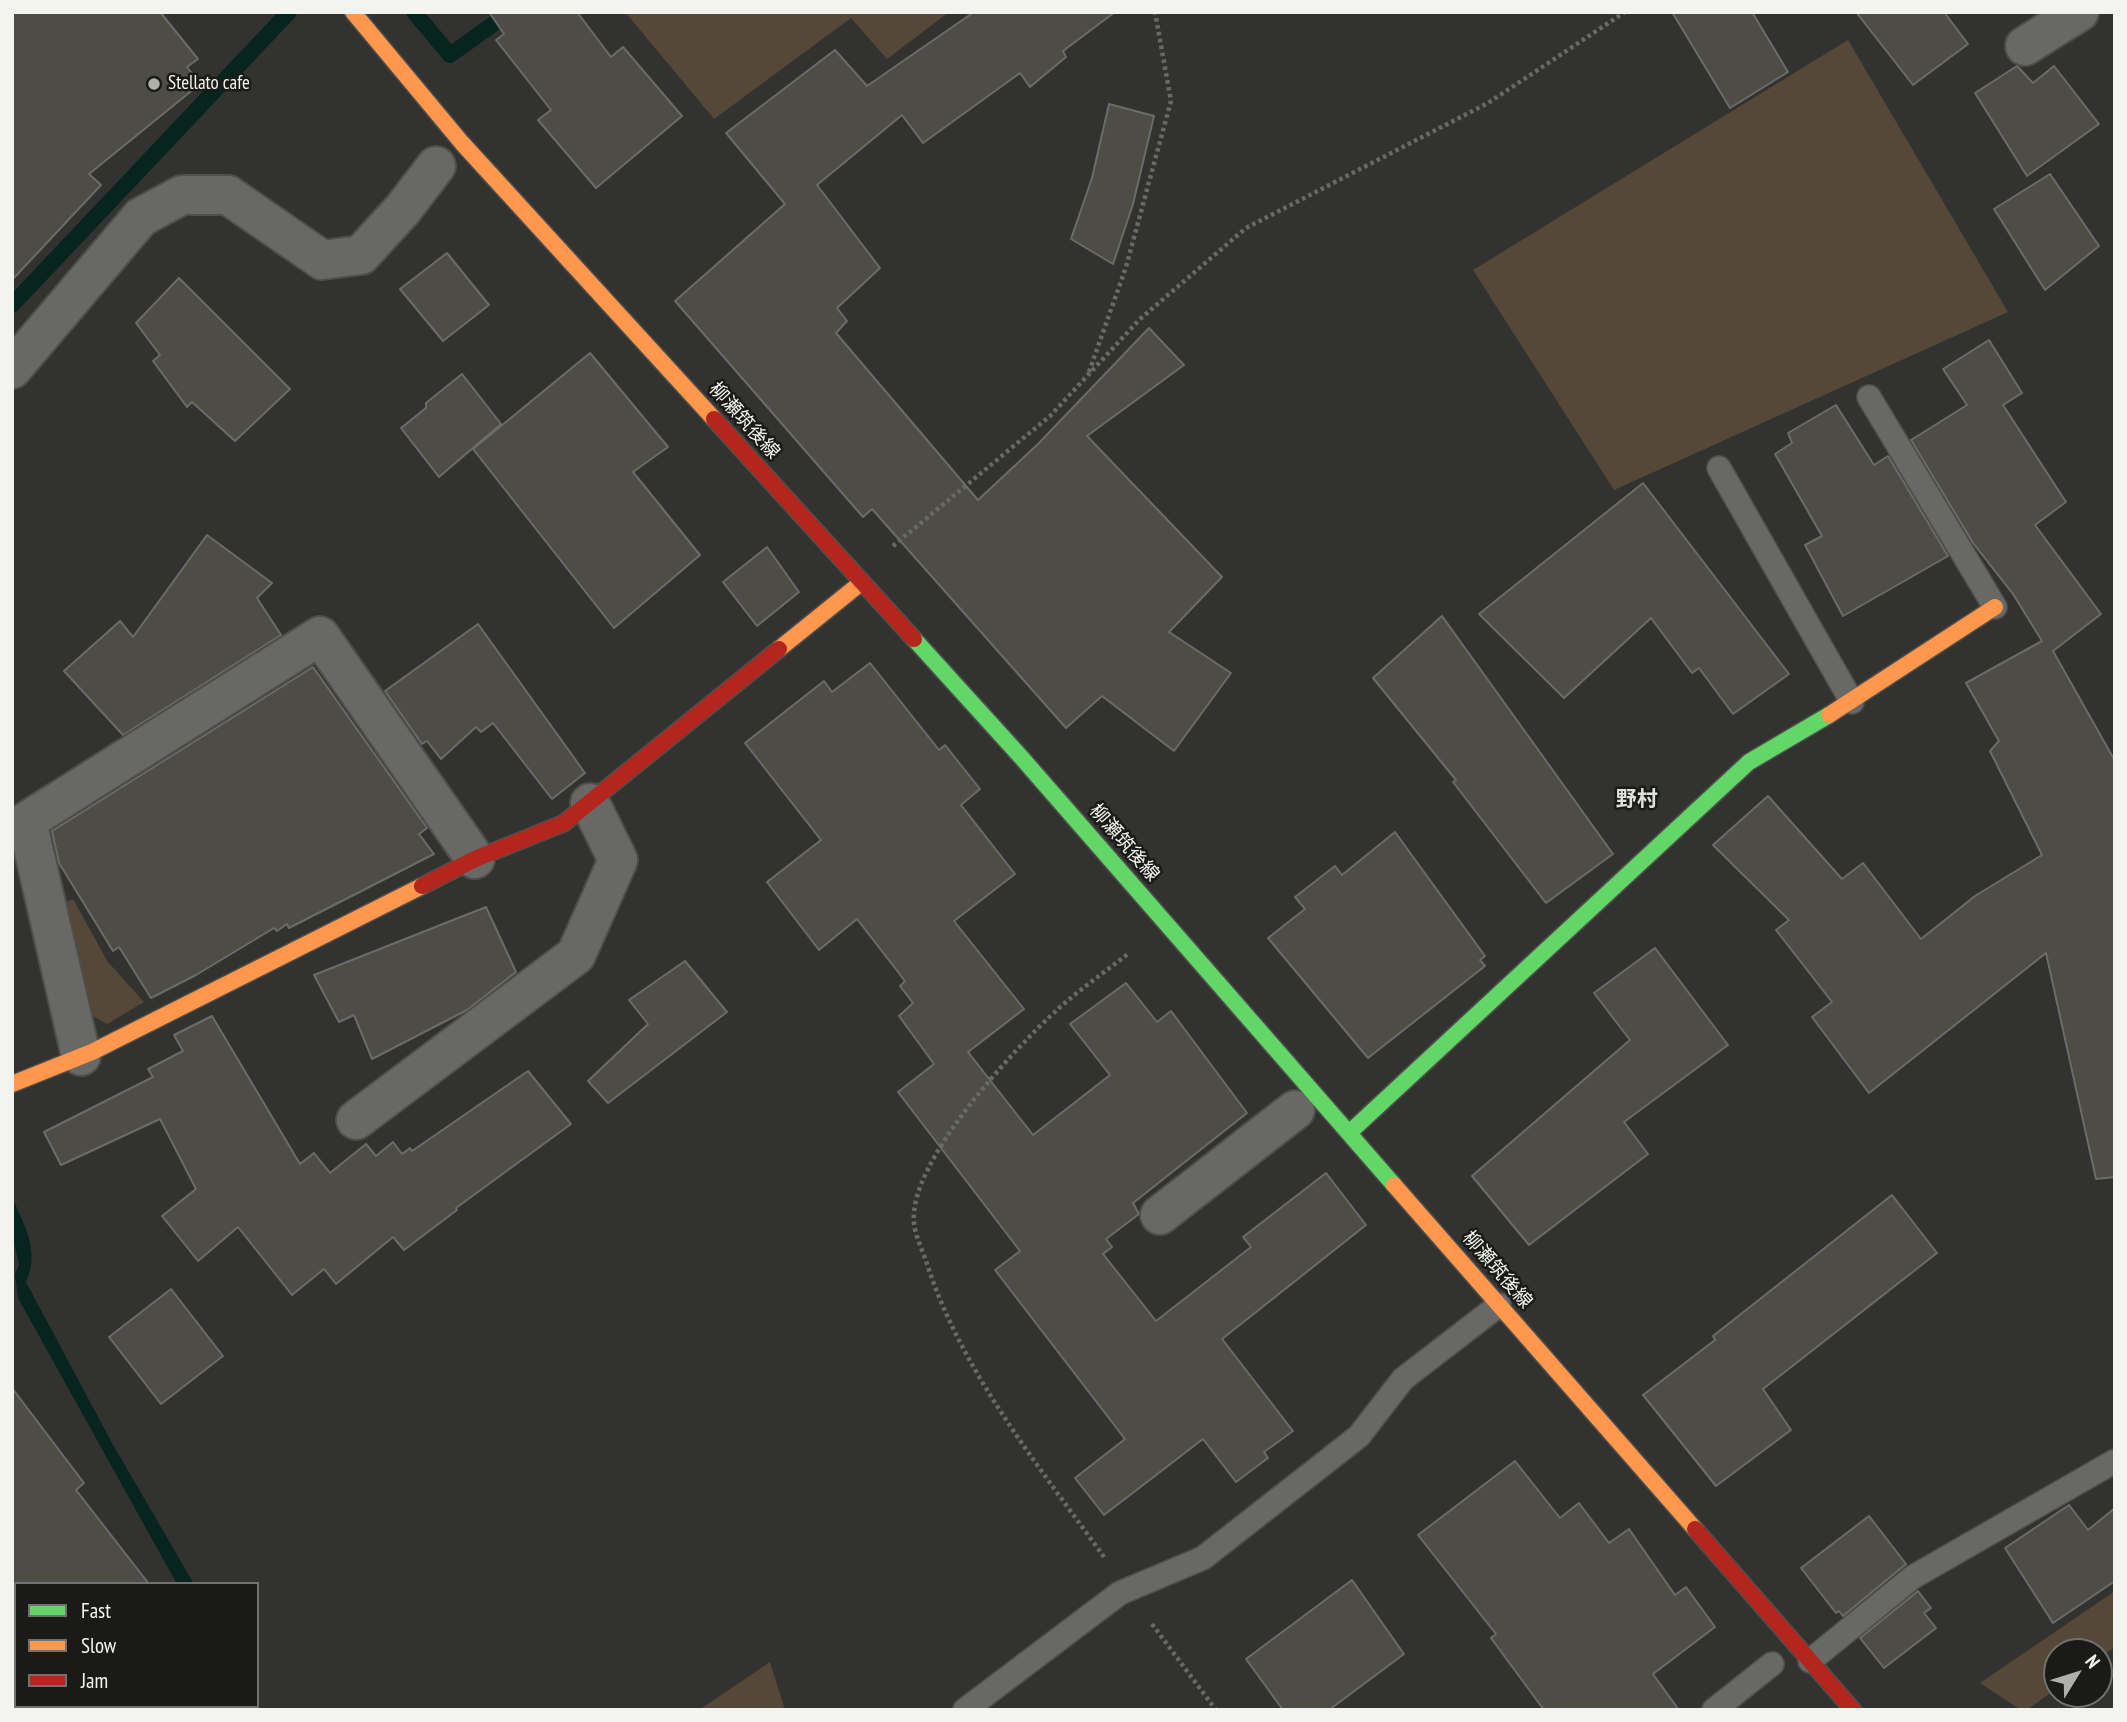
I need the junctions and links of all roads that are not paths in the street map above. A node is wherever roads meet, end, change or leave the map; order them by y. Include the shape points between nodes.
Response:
1 (353, 12) edge
2 (2079, 12) edge
3 (2025, 46) dead end
4 (436, 166) dead end
5 (12, 369) edge
6 (1869, 397) dead end
7 (1719, 468) dead end
8 (862, 582) junction
9 (1995, 607) joint
10 (1852, 702) junction
11 (590, 803) junction
12 (475, 859) junction
13 (81, 1056) junction
14 (12, 1084) edge
15 (1295, 1110) dead end
16 (356, 1120) dead end
17 (1349, 1133) junction
18 (1160, 1215) dead end
19 (1499, 1305) junction
20 (2115, 1461) edge
21 (1810, 1661) junction
22 (1772, 1664) dead end
23 (965, 1710) edge
24 (1714, 1710) edge
25 (1853, 1710) edge

1 - 8 main road, 柳瀬筑後線 via 462,143
2 - 3 street
4 - 5 street via 361,255 322,260 229,195 182,195 141,217
6 - 9 lane
7 - 10 lane
8 - 11 main road
8 - 17 main road, 柳瀬筑後線
9 - 10 main road
10 - 17 main road via 1749,762
11 - 12 main road via 564,823
11 - 16 street via 618,860 576,955
12 - 13 main road
12 - 13 street via 320,636 27,821
13 - 14 main road
15 - 18 street
17 - 19 main road, 柳瀬筑後線
19 - 21 main road, 柳瀬筑後線
19 - 23 lane via 1403,1379 1359,1436 1203,1558 1127,1589
20 - 21 lane via 1913,1577
21 - 25 main road, 柳瀬筑後線
22 - 24 lane

